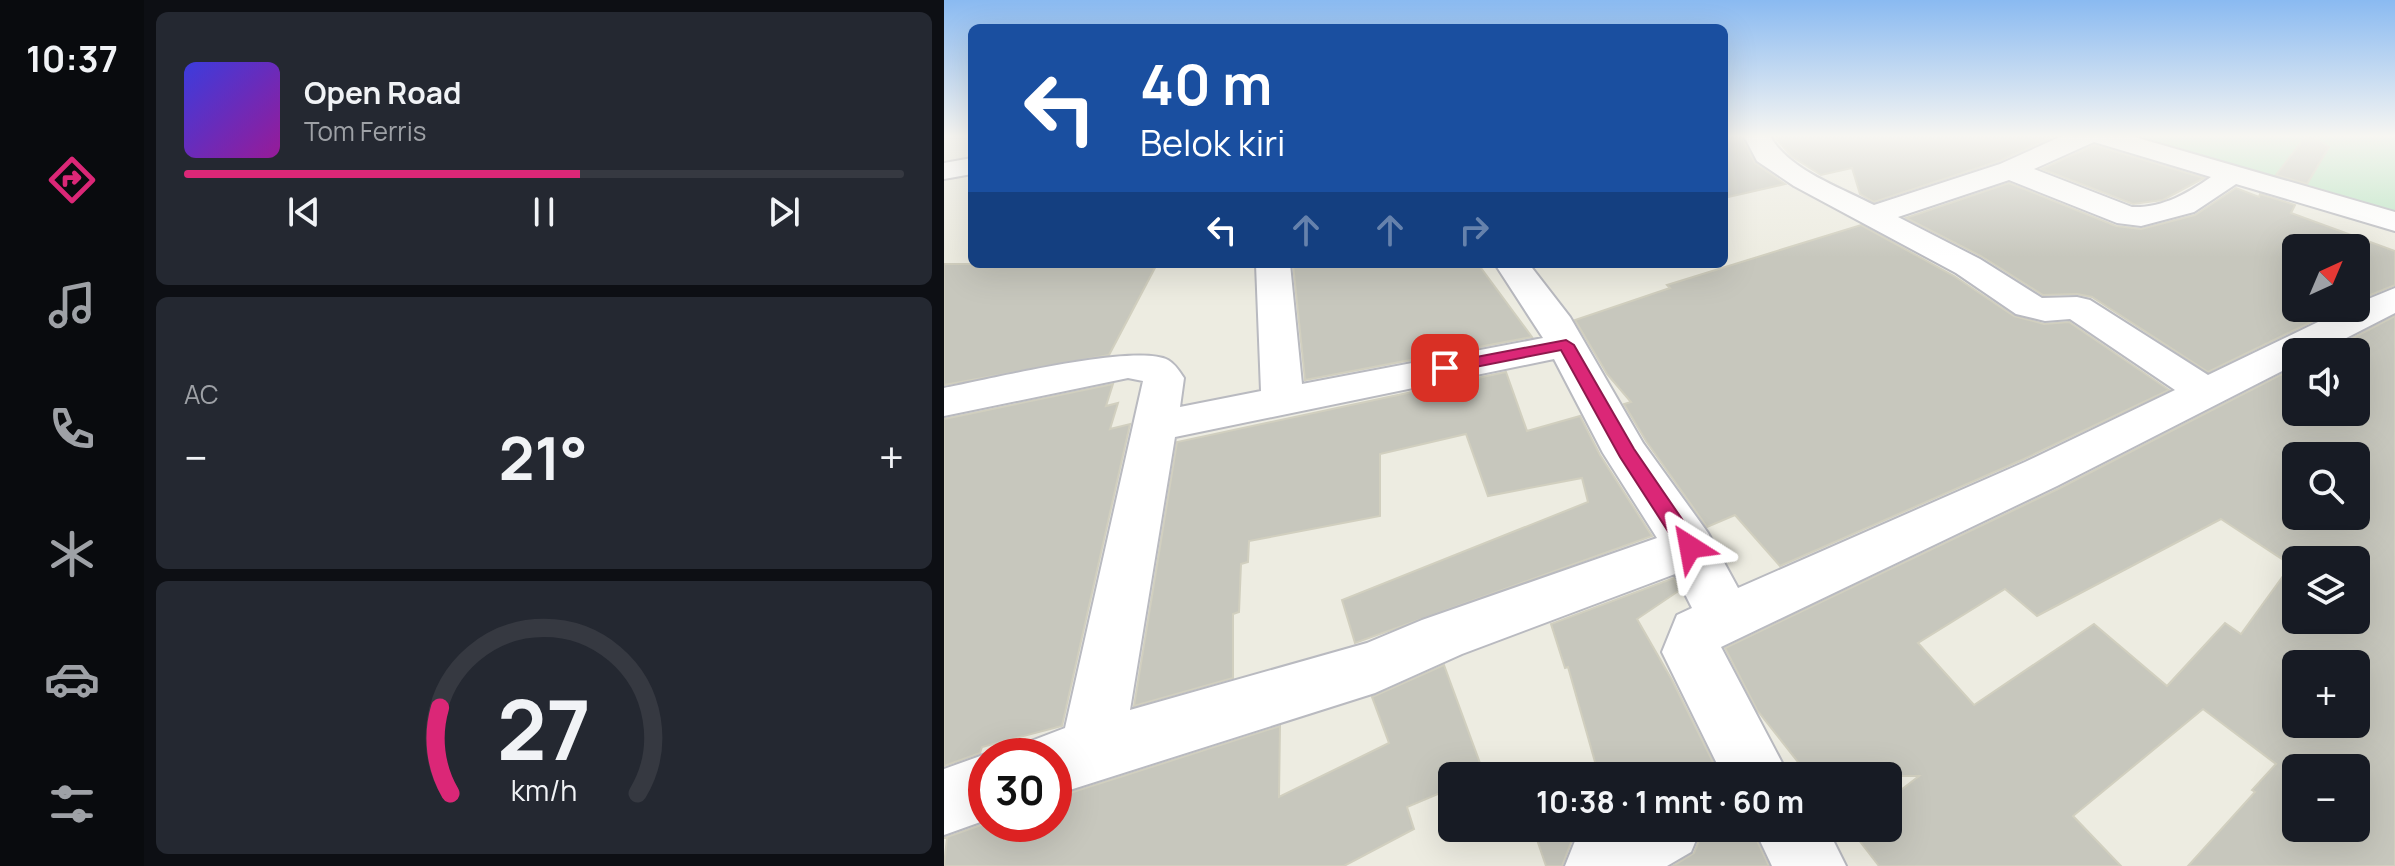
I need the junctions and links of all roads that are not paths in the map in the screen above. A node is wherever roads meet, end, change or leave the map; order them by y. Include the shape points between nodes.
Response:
1 (1799, 176) edge
2 (1990, 176) edge
3 (2026, 176) edge
4 (2228, 176) edge
5 (2239, 176) edge
6 (1873, 215) junction
7 (2395, 222) edge
8 (1273, 268) edge
9 (1515, 268) edge
10 (2395, 299) edge
11 (1566, 345) junction
12 (2206, 392) junction
13 (944, 402) edge
14 (1283, 403) junction
15 (1156, 426) junction
16 (1690, 547) junction
17 (1727, 617) junction
18 (1073, 756) edge
19 (1750, 762) edge
20 (968, 793) edge
21 (944, 802) edge
22 (1642, 842) edge
23 (1796, 842) edge
24 (1600, 866) edge
25 (1811, 866) edge

1 - 6 street
2 - 6 street
3 - 4 street via 2142,218 2166,214
5 - 7 street
6 - 12 street via 2029,306 2077,308
8 - 14 street
9 - 11 street
10 - 12 street
11 - 14 street
11 - 16 street via 1626,453
12 - 17 street via 2041,474
13 - 15 street via 1128,366 1154,369 1164,378
14 - 15 street
15 - 18 street
16 - 17 street
16 - 18 street via 1442,637 1375,667
17 - 19 street via 1697,632 1691,652
20 - 21 street
22 - 24 street
23 - 25 street

